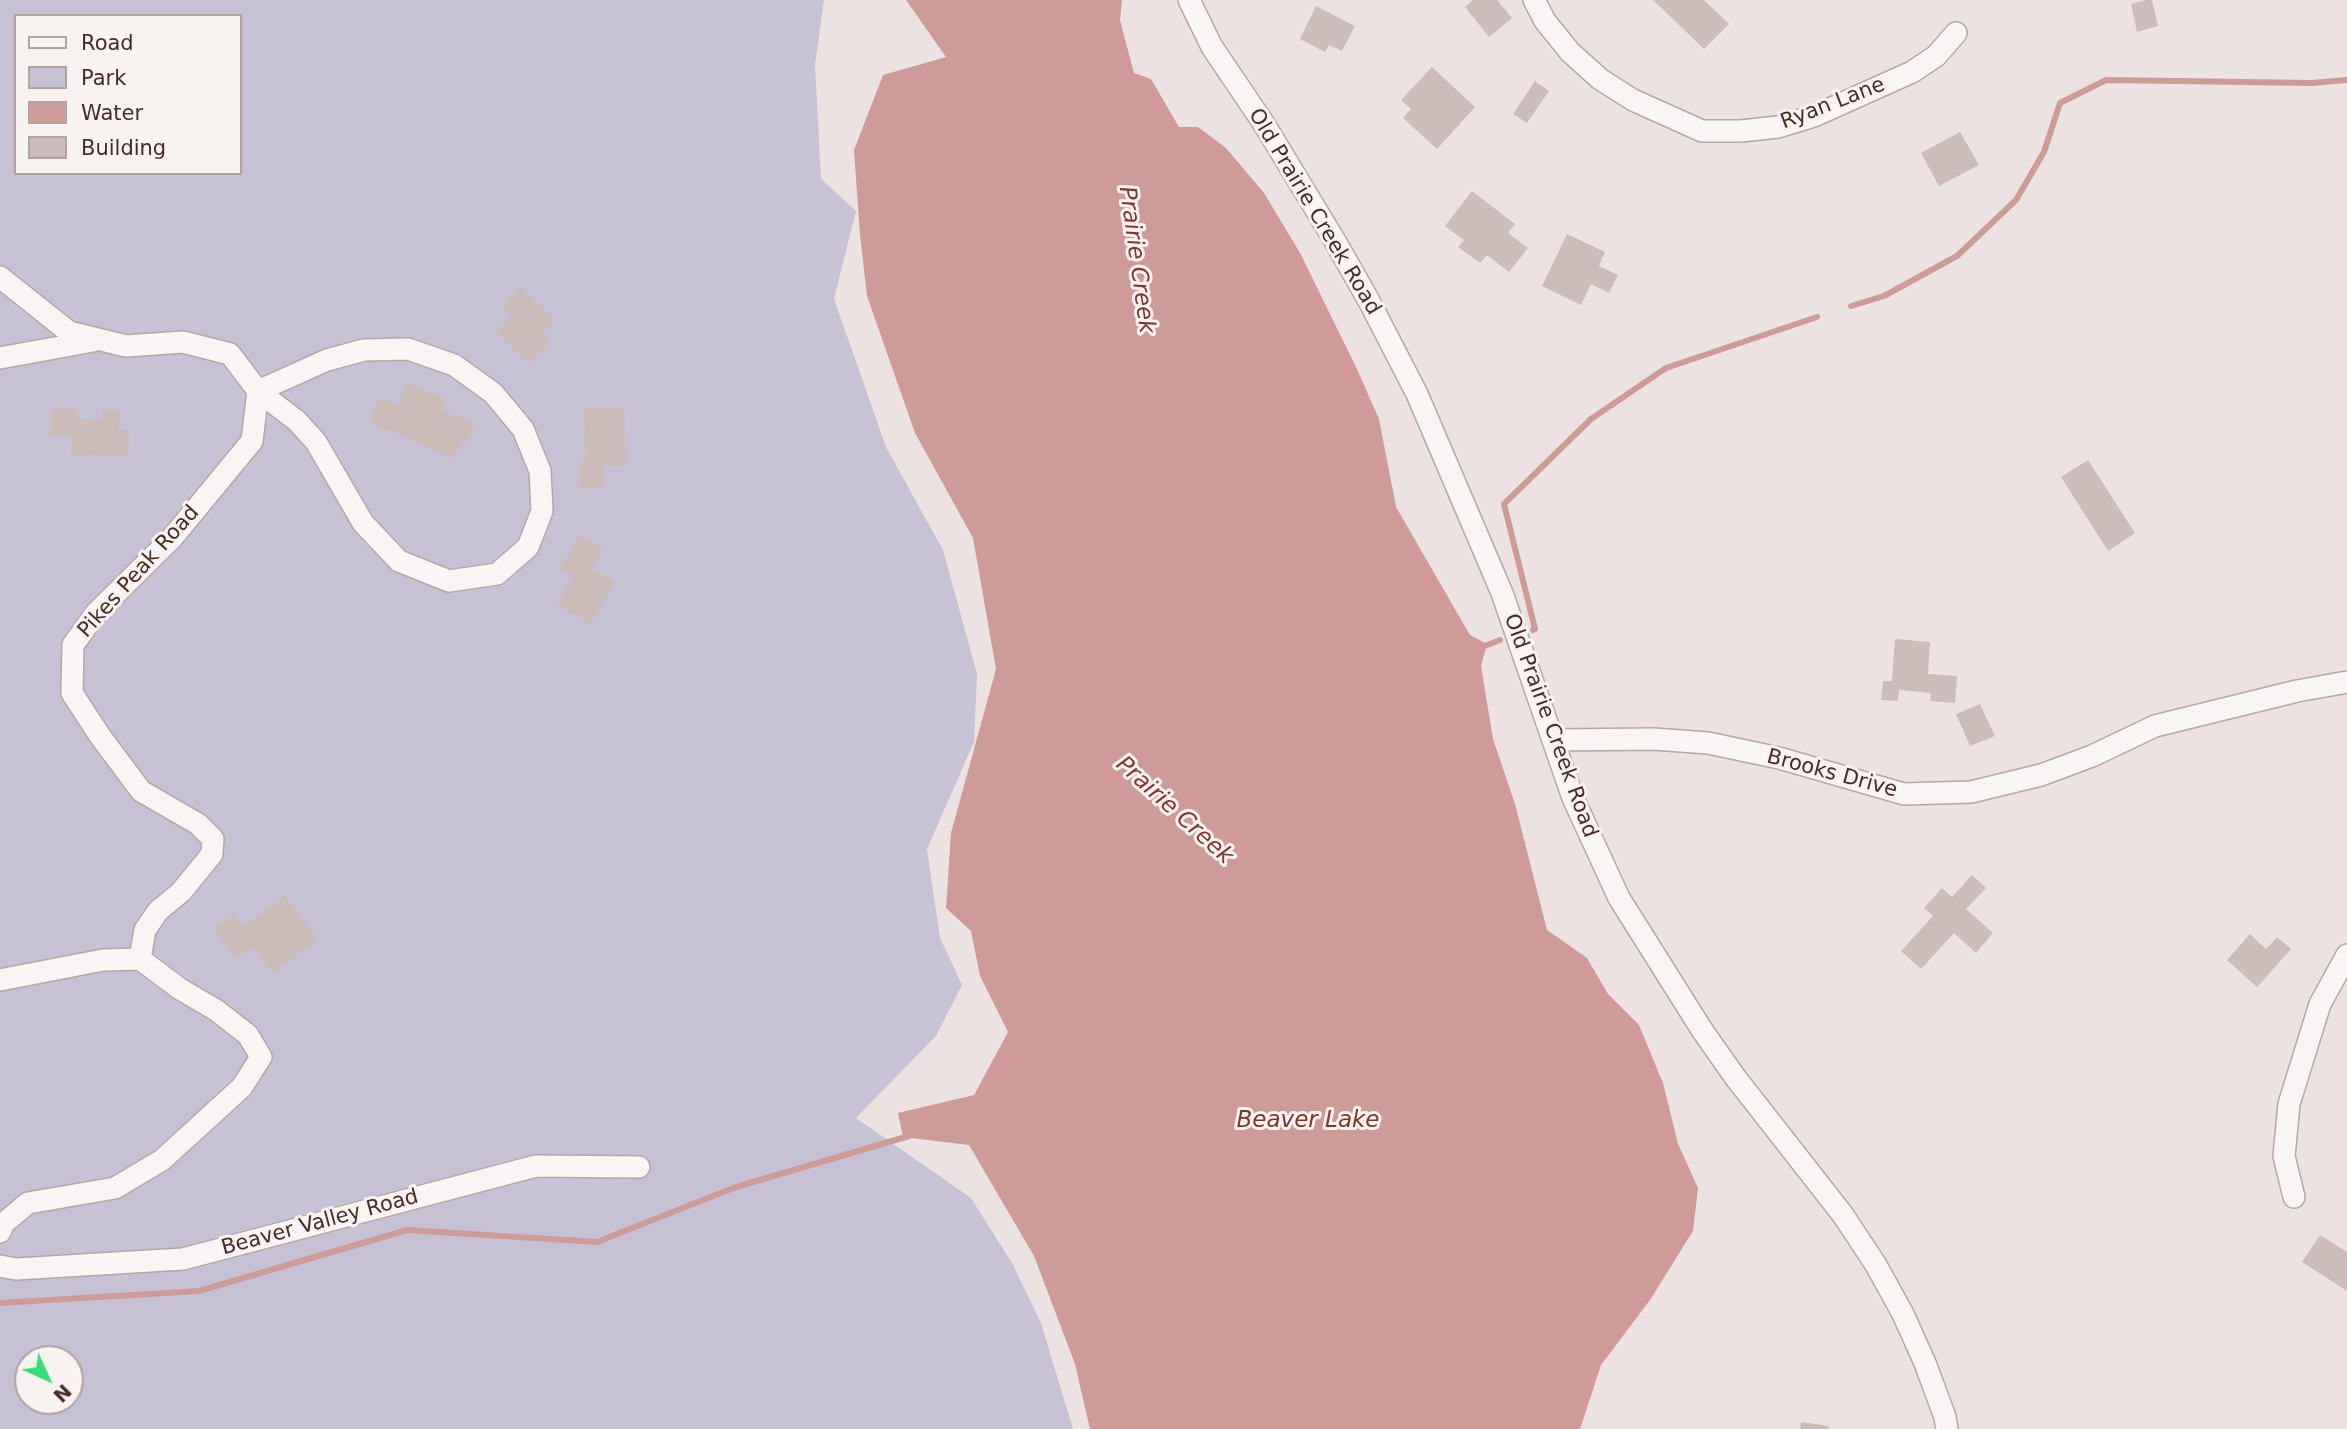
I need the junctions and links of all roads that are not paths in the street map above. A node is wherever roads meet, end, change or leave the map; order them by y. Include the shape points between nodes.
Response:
1 (1189, 0) edge
2 (1534, 0) edge
3 (1956, 33) dead end
4 (0, 277) edge
5 (99, 340) junction
6 (0, 358) edge
7 (258, 391) junction
8 (2347, 682) edge
9 (1553, 740) junction
10 (2347, 955) edge
11 (140, 959) junction
12 (0, 981) edge
13 (639, 1167) dead end
14 (2294, 1197) dead end
15 (0, 1232) edge
16 (0, 1266) edge
17 (1947, 1429) edge

1 - 9 street, Old Prairie Creek Road via 1212,47 1342,253 1417,394 1502,593
2 - 3 street, Ryan Lane via 1562,42 1600,79 1633,100 1702,131 1778,127 1814,116 1912,72 1936,56
4 - 5 street via 69,332
5 - 6 street
5 - 7 street via 126,346 183,342 230,354
7 - 7 street via 315,364 364,350 408,349 454,365 493,393 523,429 540,471 542,511 528,547 497,574 449,580 399,561 363,523 316,442
7 - 11 street, Pikes Peak Road via 252,441 172,538 96,613 73,645 72,693 100,736 141,791 198,824 213,839 212,854 145,930
8 - 9 street, Brooks Drive via 2155,726 2040,775 1970,792 1904,794 1708,743
9 - 17 street, Old Prairie Creek Road via 1573,798 1619,898 1728,1068 1877,1265 1925,1363
10 - 14 street via 2320,1004 2289,1104 2284,1156
11 - 12 street via 103,960
11 - 15 street via 248,1035 261,1057 242,1087 162,1160 116,1188 28,1203
13 - 16 street, Beaver Valley Road via 536,1166 183,1259 16,1269

